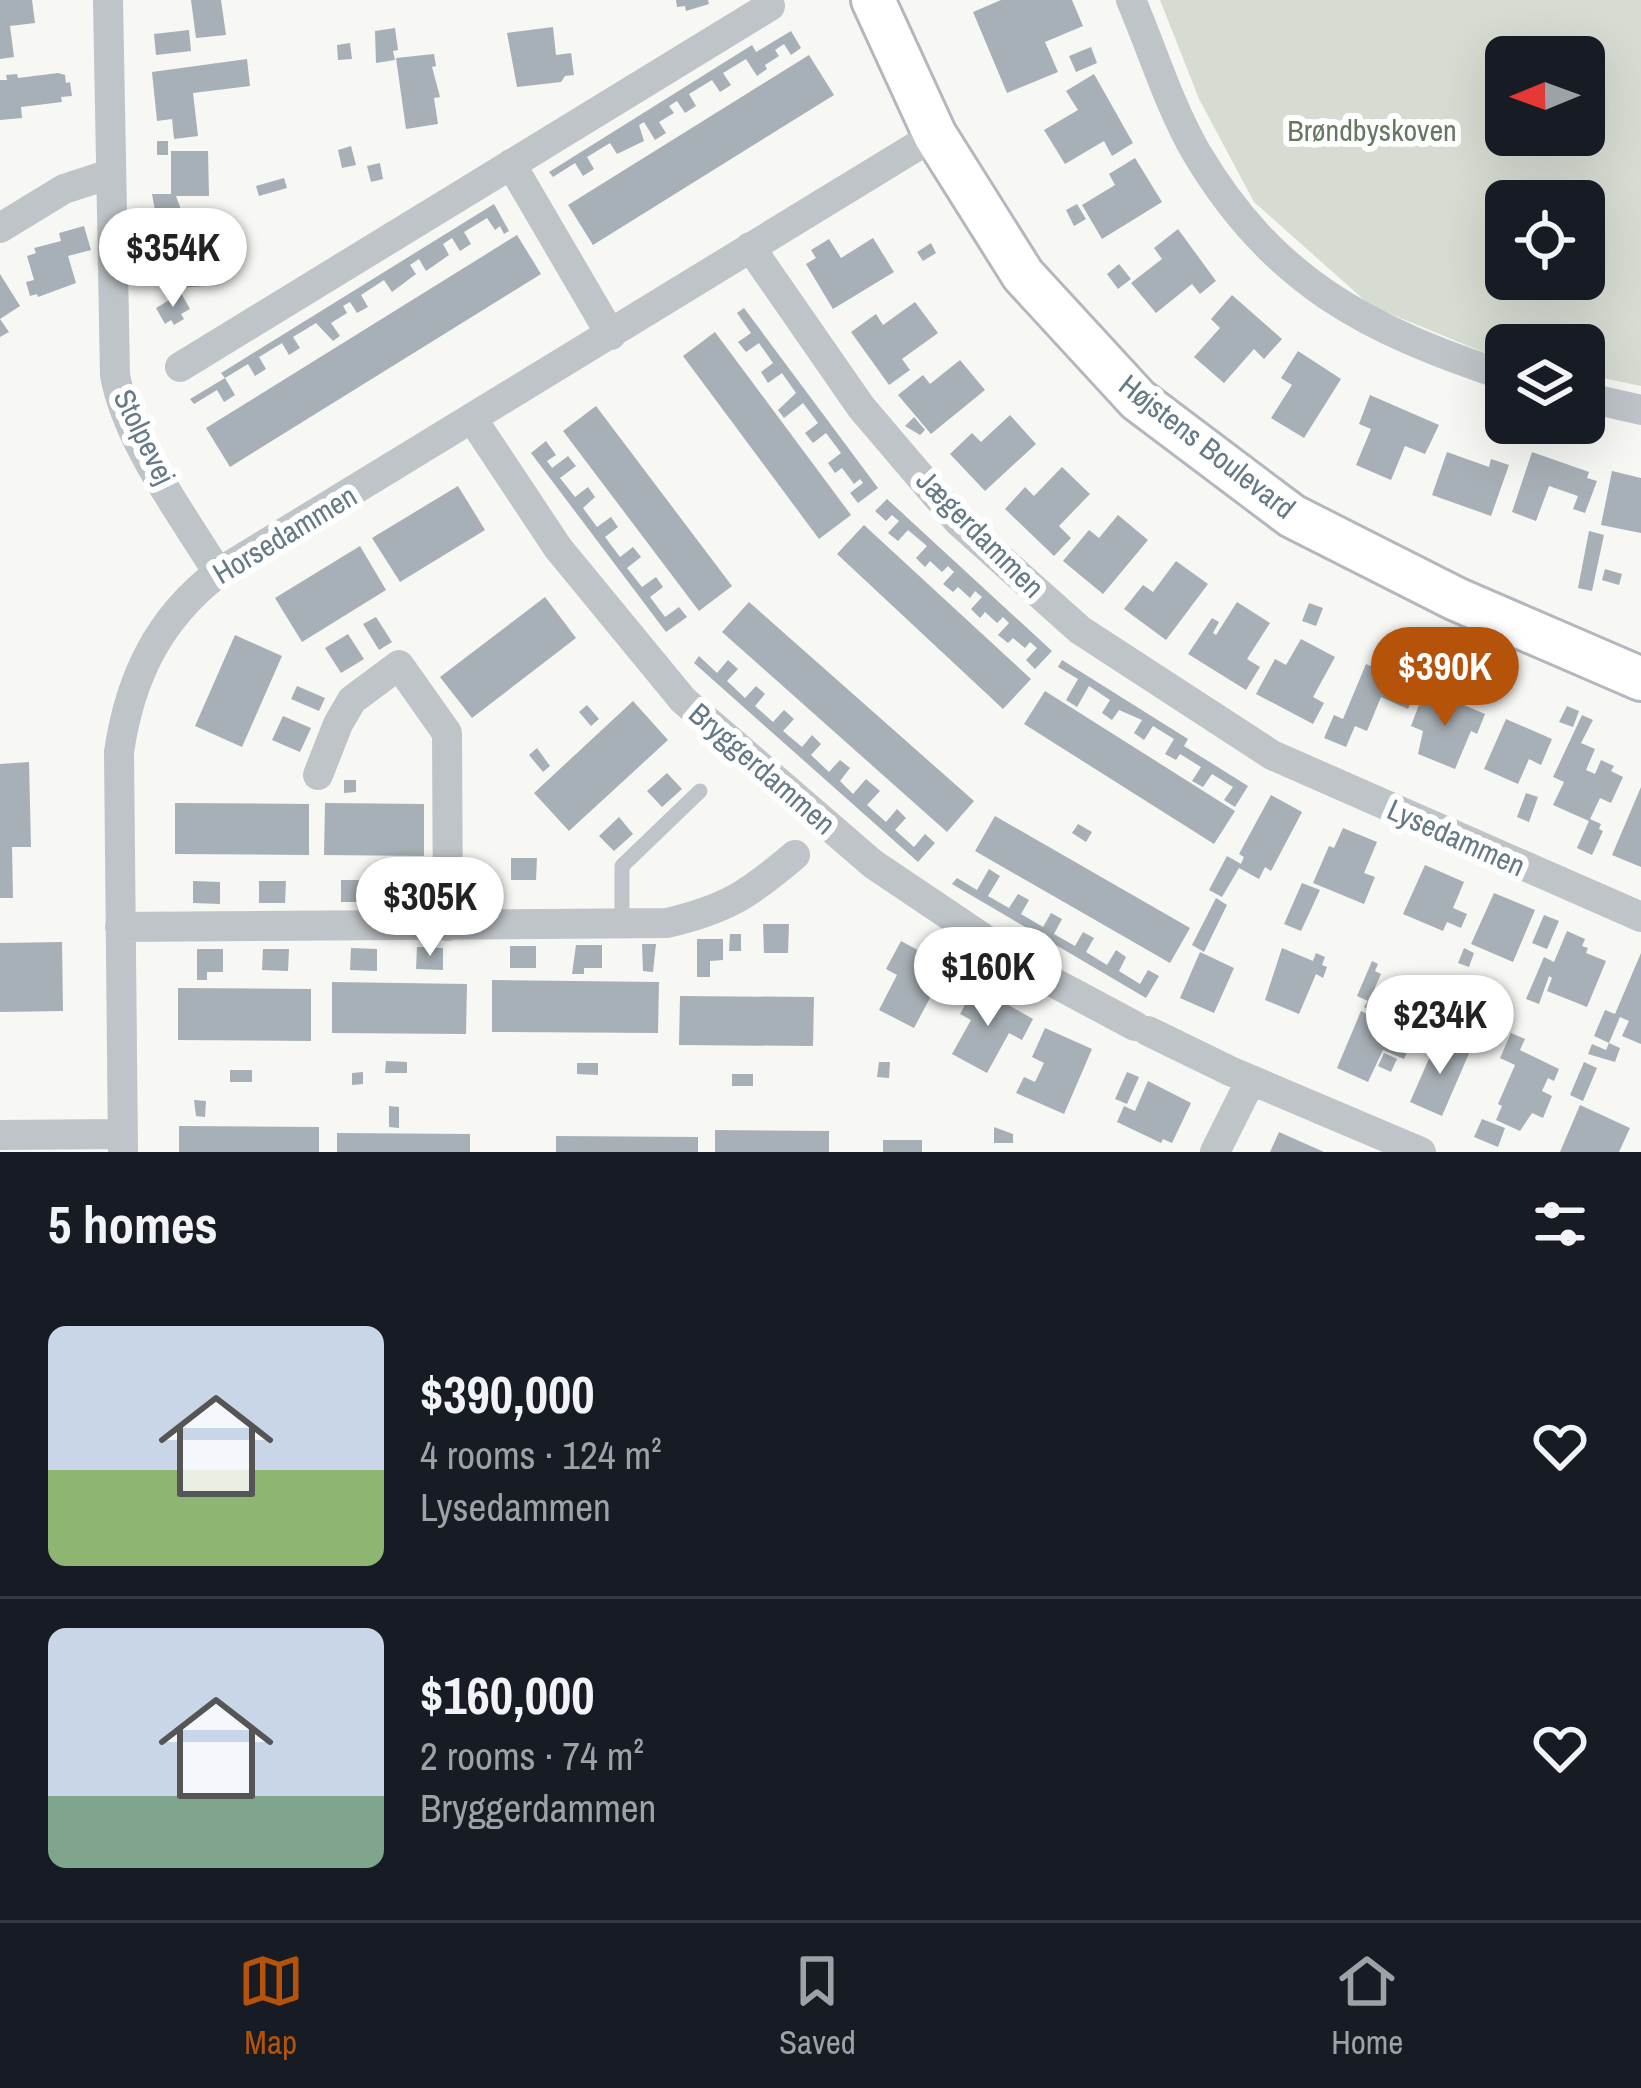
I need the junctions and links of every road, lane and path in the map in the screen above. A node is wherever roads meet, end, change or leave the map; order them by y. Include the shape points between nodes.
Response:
1 (108, 0) edge
2 (874, 0) edge
3 (1131, 0) edge
4 (770, 6) dead end
5 (935, 135) junction
6 (511, 164) junction
7 (110, 174) junction
8 (0, 228) edge
9 (750, 248) junction
10 (610, 335) junction
11 (180, 367) dead end
12 (1485, 368) edge
13 (1605, 402) edge
14 (1641, 410) edge
15 (473, 420) junction
16 (218, 573) junction
17 (1641, 679) edge
18 (1272, 755) joint
19 (317, 775) dead end
20 (700, 791) dead end
21 (795, 856) dead end
22 (1641, 917) edge
23 (622, 923) junction
24 (448, 926) junction
25 (120, 927) junction
26 (1251, 1080) junction
27 (0, 1135) edge
28 (123, 1143) edge
29 (1215, 1152) edge
30 (1421, 1152) edge

1 - 7 street, Stolpevej
2 - 5 street, Højstens Boulevard
3 - 12 street via 1194,148 1278,258 1388,333
4 - 6 street
5 - 9 street, Horsedammen
5 - 17 street, Højstens Boulevard via 1023,275 1138,400 1292,516
6 - 10 street
6 - 11 street
7 - 8 street via 64,189
7 - 16 street, Stolpevej via 119,395
9 - 10 street, Horsedammen
9 - 18 street, Jægerdammen via 861,407 958,520 1080,630
10 - 15 street, Horsedammen
13 - 14 street
15 - 16 street, Horsedammen
15 - 26 street, Bryggerdammen via 558,548 683,700 873,864 1032,971
16 - 25 street, Horsedammen via 168,621 126,706 118,752
18 - 22 street, Lysedammen
19 - 24 street via 352,700 399,665 447,733
20 - 23 lane via 622,866
21 - 23 street via 747,896 708,913
23 - 24 street
24 - 25 street
25 - 28 street, Horsedammen
26 - 29 street
26 - 30 street, Bryggerdammen
27 - 28 street, Horsedammen

